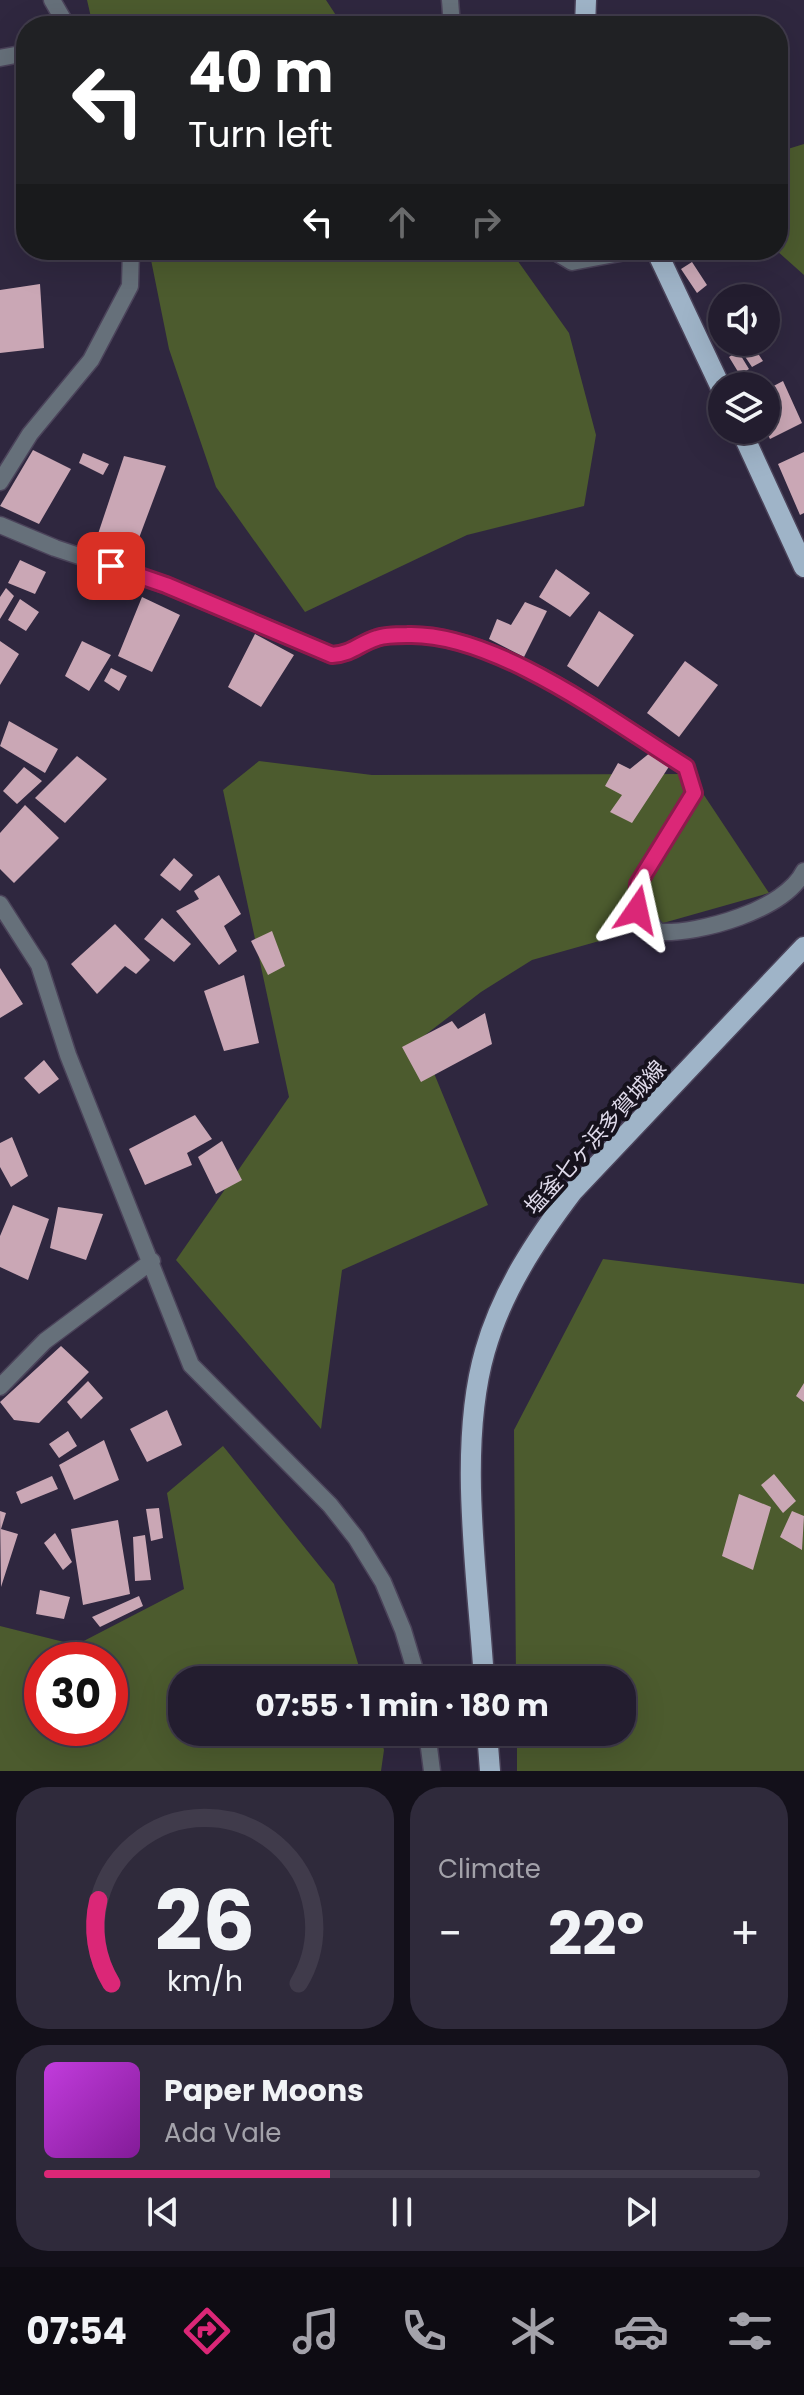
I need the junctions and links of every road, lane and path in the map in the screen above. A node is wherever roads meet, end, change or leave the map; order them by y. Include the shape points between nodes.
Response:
1 (131, 260) edge
2 (661, 260) edge
3 (714, 372) edge
4 (747, 444) edge
5 (0, 482) edge
6 (0, 525) edge
7 (804, 567) edge
8 (804, 871) edge
9 (0, 904) edge
10 (804, 947) edge
11 (152, 1261) junction
12 (0, 1387) edge
13 (414, 1666) edge
14 (483, 1666) edge
15 (429, 1746) edge
16 (488, 1746) edge
17 (432, 1771) edge
18 (490, 1771) edge

1 - 5 street via 130,286 91,360 30,434
2 - 3 main road
4 - 7 main road
6 - 8 street via 166,585 332,655 350,653 377,638 410,635 465,642 554,685 647,742 686,767 694,793 638,884 637,910 659,932 728,920 775,900
9 - 11 street via 39,965 68,1055
10 - 14 main road, 塩釜七ヶ浜多賀城線 via 573,1191 506,1294 485,1350 474,1407 473,1504
11 - 12 street via 45,1341
11 - 13 street via 191,1365 356,1538 383,1582
15 - 17 street
16 - 18 main road

